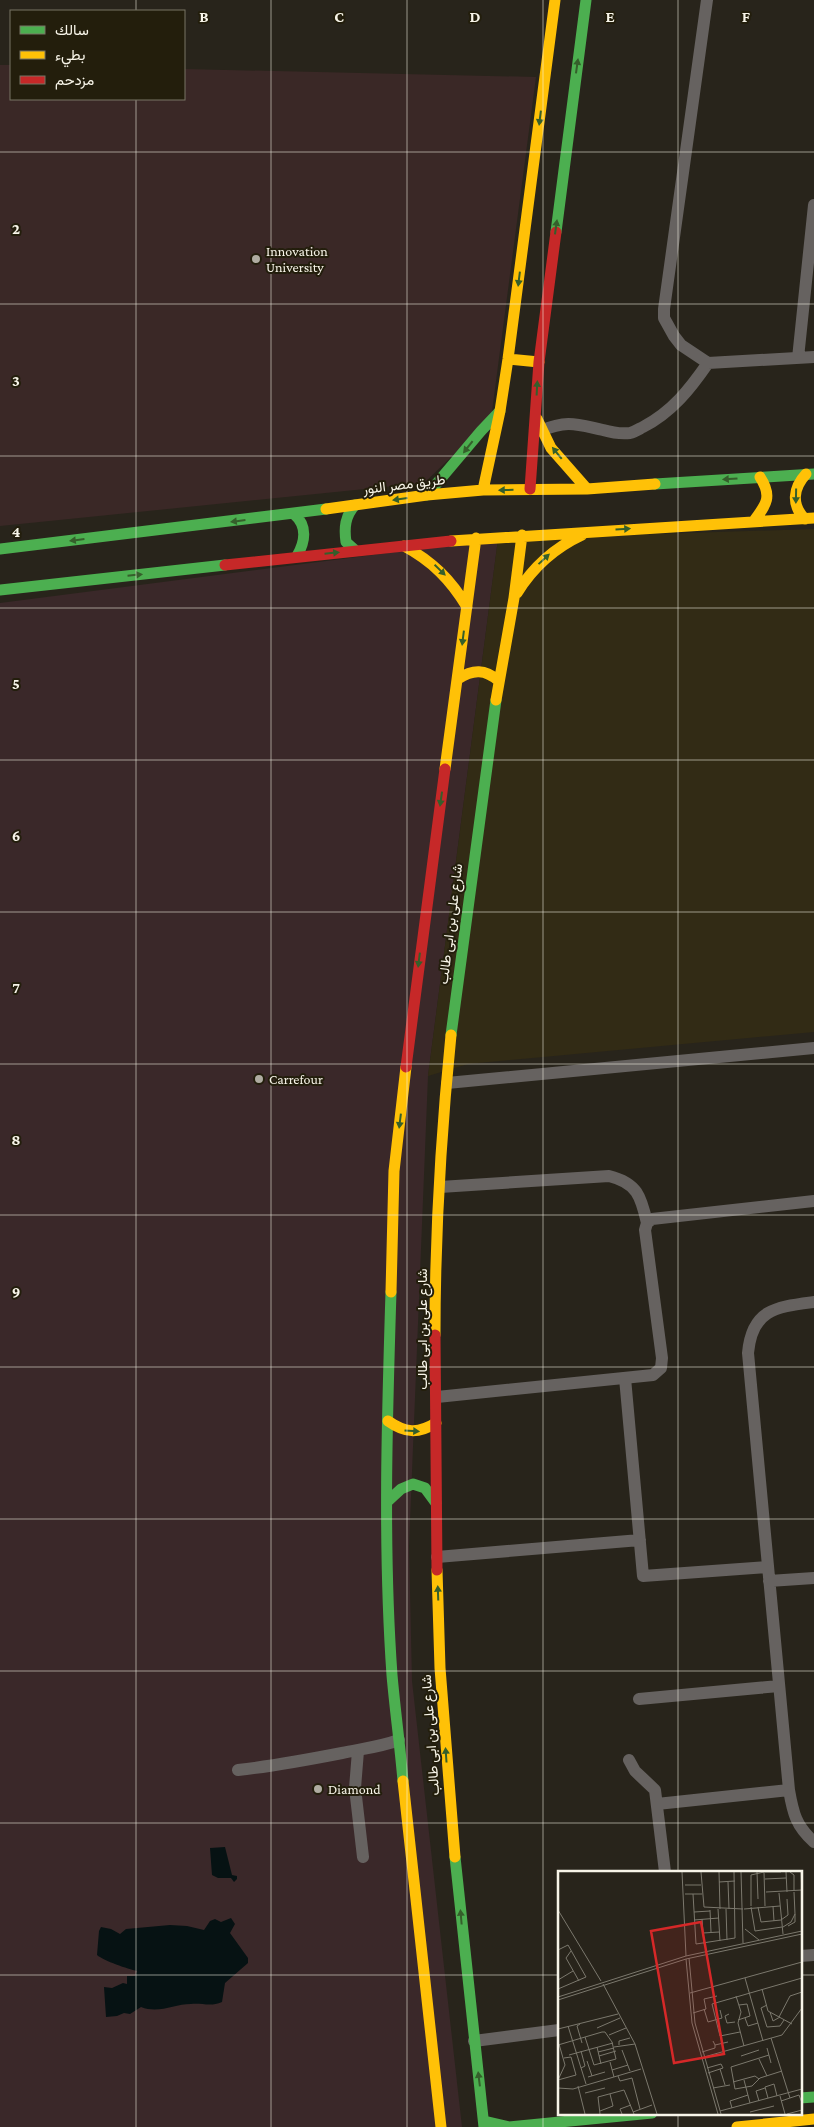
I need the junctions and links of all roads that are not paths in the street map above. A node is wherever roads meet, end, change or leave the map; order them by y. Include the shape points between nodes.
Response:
1 (555, 0) edge
2 (586, 0) edge
3 (707, 0) edge
4 (814, 206) edge
5 (798, 358) junction
6 (814, 358) edge
7 (508, 359) junction
8 (539, 362) junction
9 (708, 363) junction
10 (500, 411) junction
11 (536, 412) junction
12 (540, 430) junction
13 (810, 474) edge
14 (760, 477) junction
15 (530, 489) junction
16 (587, 489) junction
17 (483, 490) junction
18 (427, 495) junction
19 (356, 505) junction
20 (294, 514) junction
21 (809, 518) edge
22 (753, 522) junction
23 (592, 531) junction
24 (522, 535) junction
25 (476, 538) junction
26 (403, 545) junction
27 (0, 549) edge
28 (356, 550) junction
29 (297, 556) junction
30 (0, 590) edge
31 (514, 598) junction
32 (466, 607) junction
33 (458, 679) junction
34 (499, 681) junction
35 (814, 1048) edge
36 (447, 1083) junction
37 (440, 1187) junction
38 (814, 1201) edge
39 (647, 1223) junction
40 (814, 1302) edge
41 (625, 1378) junction
42 (437, 1397) junction
43 (388, 1421) junction
44 (436, 1423) junction
45 (388, 1501) junction
46 (436, 1503) junction
47 (640, 1540) junction
48 (436, 1557) junction
49 (768, 1568) junction
50 (814, 1578) edge
51 (769, 1581) junction
52 (779, 1686) junction
53 (639, 1699) dead end
54 (399, 1740) junction
55 (358, 1751) junction
56 (630, 1760) dead end
57 (238, 1770) dead end
58 (789, 1790) junction
59 (657, 1804) junction
60 (814, 1842) edge
61 (363, 1857) dead end
62 (665, 1871) edge
63 (558, 2030) edge
64 (474, 2041) junction
65 (642, 2114) edge
66 (814, 2119) edge
67 (484, 2124) edge
68 (441, 2127) edge
69 (737, 2127) edge

1 -> 7 street
8 -> 2 street
3 - 9 street via 664,318 681,345
4 - 5 street
5 - 6 street
5 - 9 street
7 - 8 street
7 - 10 street
11 -> 8 street
9 - 12 street via 673,408 630,433 577,424 558,424
10 - 17 street
10 -> 18 street
11 - 12 street
11 - 15 street
16 -> 12 street
13 - 14 street, طريق مصر النور
13 -> 21 street via 800,479 795,491 799,514
14 -> 16 street, طريق مصر النور
14 - 22 street via 768,489 767,504
15 - 16 street, طريق مصر النور
15 -> 17 street, طريق مصر النور
17 - 18 street, طريق مصر النور
18 -> 19 street, طريق مصر النور
19 - 20 street, طريق مصر النور
19 - 28 street via 348,514 345,530 346,542
20 -> 27 street, طريق مصر النور
20 - 29 street via 302,522 304,535 303,546
21 - 22 street
23 -> 22 street
23 - 24 street
31 -> 23 street via 523,582 546,556
24 - 25 street
24 - 31 street, شارع على بن ابى طالب
25 - 26 street
25 - 32 street, شارع على بن ابى طالب
26 - 28 street
26 -> 32 street via 441,570 456,587
29 -> 28 street
30 -> 29 street
31 - 34 street, شارع على بن ابى طالب
32 -> 33 street, شارع على بن ابى طالب
33 - 34 street via 474,671 483,671
33 -> 43 street, شارع على بن ابى طالب via 394,1171
34 - 36 street, شارع على بن ابى طالب via 465,921
35 - 36 street
36 - 37 street, شارع على بن ابى طالب
37 - 39 street via 609,1176 624,1180 634,1188 642,1202
37 - 42 street, شارع على بن ابى طالب via 435,1290
38 - 39 street via 652,1219
39 - 41 street via 661,1368 653,1375
40 - 49 street via 768,1312 749,1337
41 - 42 street
41 - 47 street
42 - 44 street, شارع على بن ابى طالب
43 -> 44 street via 410,1433
43 - 45 street, شارع على بن ابى طالب
44 - 46 street, شارع على بن ابى طالب
45 - 46 street via 400,1488 416,1484 431,1494
45 - 54 street, شارع على بن ابى طالب via 392,1675
46 - 48 street, شارع على بن ابى طالب
47 - 48 street
47 - 49 street via 643,1576
64 -> 48 street, شارع على بن ابى طالب via 448,1790
49 - 51 street
50 - 51 street
51 - 52 street
52 - 53 street
52 - 58 street
54 - 55 street via 379,1748
54 - 68 street, شارع على بن ابى طالب
55 - 57 street via 305,1762
55 - 61 street via 355,1788
56 - 59 street via 635,1771 655,1790
58 - 59 street
58 - 60 street via 793,1815
59 - 62 street
63 - 64 street
67 -> 64 street, شارع على بن ابى طالب
65 - 67 street via 522,2126
66 - 69 street

